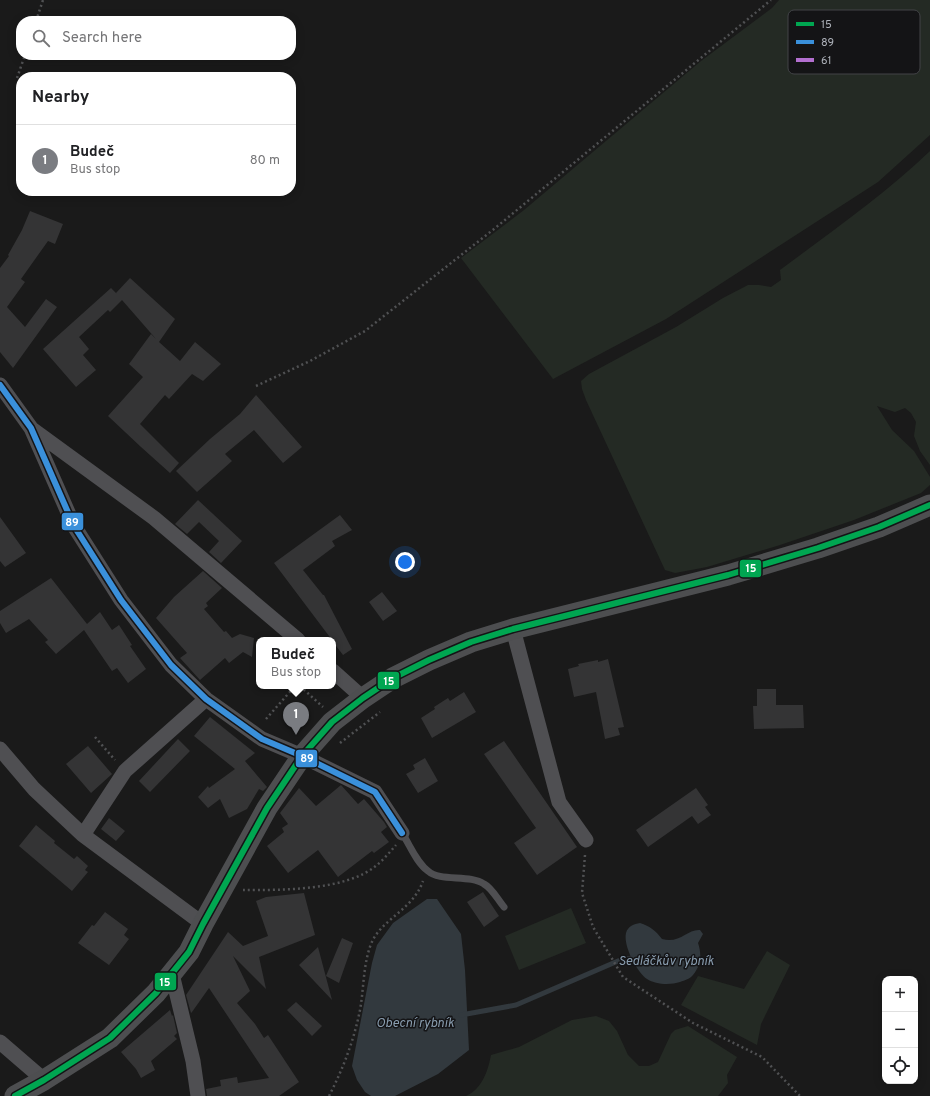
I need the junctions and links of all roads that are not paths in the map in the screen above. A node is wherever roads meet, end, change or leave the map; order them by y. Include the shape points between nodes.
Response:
1 (0, 385) edge
2 (31, 428) junction
3 (930, 506) edge
4 (513, 629) junction
5 (294, 637) edge
6 (336, 674) edge
7 (363, 698) junction
8 (206, 699) junction
9 (0, 749) edge
10 (302, 756) junction
11 (402, 833) joint
12 (84, 835) junction
13 (586, 840) road end
14 (504, 907) dead end
15 (203, 924) junction
16 (172, 974) junction
17 (0, 1042) edge
18 (44, 1080) junction
19 (15, 1096) edge
20 (198, 1096) edge

1 - 2 street
2 - 5 street via 154,518
2 - 8 street via 74,526 121,600 170,665
3 - 4 street via 818,548 728,574
4 - 7 street via 471,642 429,660 393,678
4 - 13 street via 559,802
6 - 7 street
7 - 10 street via 332,722
8 - 10 street via 262,739
8 - 12 street via 125,771
9 - 12 street via 34,789
10 - 11 street via 375,792
10 - 15 street via 268,808
11 - 14 lane via 420,863 431,874 480,881 486,884
12 - 15 street
15 - 16 street via 189,952
16 - 18 street via 110,1038
16 - 20 street via 193,1061
17 - 18 street
18 - 19 street

